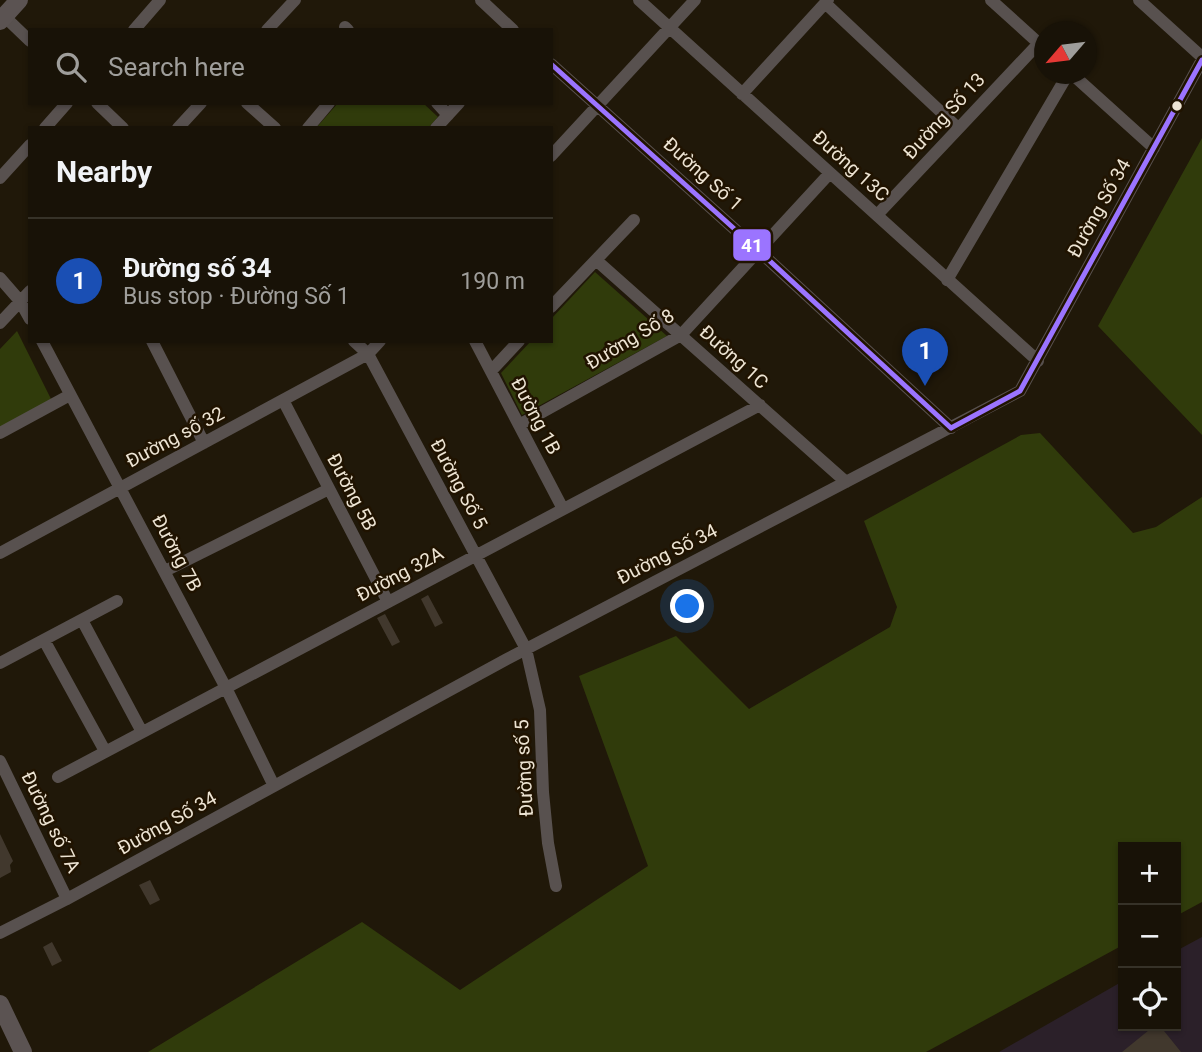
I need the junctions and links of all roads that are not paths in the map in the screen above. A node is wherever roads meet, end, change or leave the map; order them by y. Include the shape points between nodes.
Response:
1 (19, 0) edge
2 (160, 0) edge
3 (295, 0) edge
4 (481, 0) edge
5 (639, 0) edge
6 (695, 0) edge
7 (991, 0) edge
8 (1139, 0) edge
9 (827, 2) edge
10 (2, 18) edge
11 (136, 28) edge
12 (269, 28) edge
13 (511, 28) edge
14 (669, 28) junction
15 (28, 39) edge
16 (1034, 39) edge
17 (1034, 54) edge
18 (1202, 59) edge
19 (553, 66) edge
20 (1064, 84) edge
21 (1081, 84) edge
22 (742, 94) junction
23 (65, 105) edge
24 (99, 105) edge
25 (199, 105) edge
26 (249, 105) edge
27 (327, 105) edge
28 (439, 105) edge
29 (457, 105) edge
30 (597, 106) junction
31 (448, 115) junction
32 (47, 126) edge
33 (121, 126) edge
34 (180, 126) edge
35 (273, 126) edge
36 (310, 126) edge
37 (438, 126) edge
38 (958, 128) junction
39 (28, 147) edge
40 (1154, 148) junction
41 (553, 154) edge
42 (830, 173) junction
43 (0, 178) edge
44 (877, 215) junction
45 (635, 220) dead end
46 (759, 251) junction
47 (596, 260) junction
48 (0, 278) edge
49 (947, 280) junction
50 (28, 292) edge
51 (20, 301) junction
52 (553, 305) edge
53 (28, 315) edge
54 (0, 323) edge
55 (681, 335) junction
56 (43, 343) edge
57 (153, 343) edge
58 (356, 343) edge
59 (378, 343) edge
60 (476, 343) edge
61 (517, 343) edge
62 (368, 354) junction
63 (1038, 361) junction
64 (491, 371) junction
65 (70, 395) junction
66 (283, 400) junction
67 (760, 405) junction
68 (519, 425) junction
69 (951, 428) junction
70 (0, 433) edge
71 (204, 443) junction
72 (846, 482) junction
73 (121, 488) junction
74 (329, 489) junction
75 (563, 509) junction
76 (0, 553) edge
77 (476, 555) junction
78 (165, 571) junction
79 (117, 601) dead end
80 (388, 602) junction
81 (82, 620) junction
82 (44, 640) junction
83 (526, 649) junction
84 (0, 663) edge
85 (226, 688) junction
86 (142, 732) junction
87 (105, 751) junction
88 (0, 761) edge
89 (58, 777) dead end
90 (274, 786) junction
91 (556, 886) dead end
92 (67, 900) junction
93 (0, 933) edge
94 (0, 1004) edge
95 (23, 1052) edge

1 - 10 main road
2 - 11 street
3 - 12 street
4 - 13 street
5 - 14 street, Đường 13C
6 - 14 street
7 - 16 street
8 - 18 street
9 - 22 street
9 - 38 street
10 - 15 street
14 - 22 street, Đường 13C
14 - 30 street
17 - 38 street, Đường Số 13
18 - 40 street, Đường Số 34
19 - 30 street, Đường Số 1
20 - 49 street
21 - 40 street
22 - 42 street, Đường 13C
23 - 32 street
24 - 33 street
25 - 34 street
26 - 35 street
27 - 36 street
28 - 31 street
29 - 31 street
30 - 41 street
30 - 46 street, Đường Số 1
31 - 37 street
38 - 44 street, Đường Số 13
39 - 43 street
40 - 63 street, Đường Số 34
42 - 44 street, Đường 13C
42 - 46 street, Đường Số 8
44 - 49 street, Đường 13C
45 - 47 street
46 - 55 street, Đường Số 8
46 - 69 street, Đường Số 1
47 - 52 street
47 - 55 street, Đường 1C
48 - 51 street
49 - 63 street, Đường 13C
50 - 51 street
51 - 53 street
51 - 54 street
55 - 67 street, Đường 1C
55 - 68 street, Đường Số 8
56 - 65 street, Đường 7B
57 - 71 street
58 - 62 street, Đường Số 5
59 - 62 street
60 - 64 street, Đường 1B
61 - 64 street
62 - 66 street, Đường số 32
62 - 77 street, Đường Số 5
63 - 69 street, Đường Số 34 via 1020,391
64 - 68 street, Đường 1B
65 - 70 street
65 - 73 street, Đường 7B
66 - 71 street, Đường số 32
66 - 74 street, Đường 5B
67 - 72 street, Đường 1C
67 - 75 street, Đường 32A
68 - 75 street, Đường 1B
69 - 72 street, Đường Số 34
71 - 73 street, Đường số 32
72 - 83 street, Đường Số 34
73 - 76 street, Đường số 32
73 - 78 street, Đường 7B
74 - 78 street
74 - 80 street, Đường 5B
75 - 77 street, Đường 32A
77 - 80 street, Đường 32A
77 - 83 street, Đường Số 5
78 - 85 street, Đường 7B
79 - 81 street
80 - 85 street, Đường 32A
81 - 82 street
81 - 86 street
82 - 84 street
82 - 87 street
83 - 90 street, Đường Số 34
83 - 91 street, Đường số 5 via 540,710 543,792
85 - 86 street, Đường 32A
85 - 90 street, Đường 7B
86 - 87 street, Đường 32A
87 - 89 street, Đường 32A
88 - 92 street, Đường số 7A
90 - 92 street, Đường Số 34
92 - 93 street, Đường Số 34
94 - 95 main road

